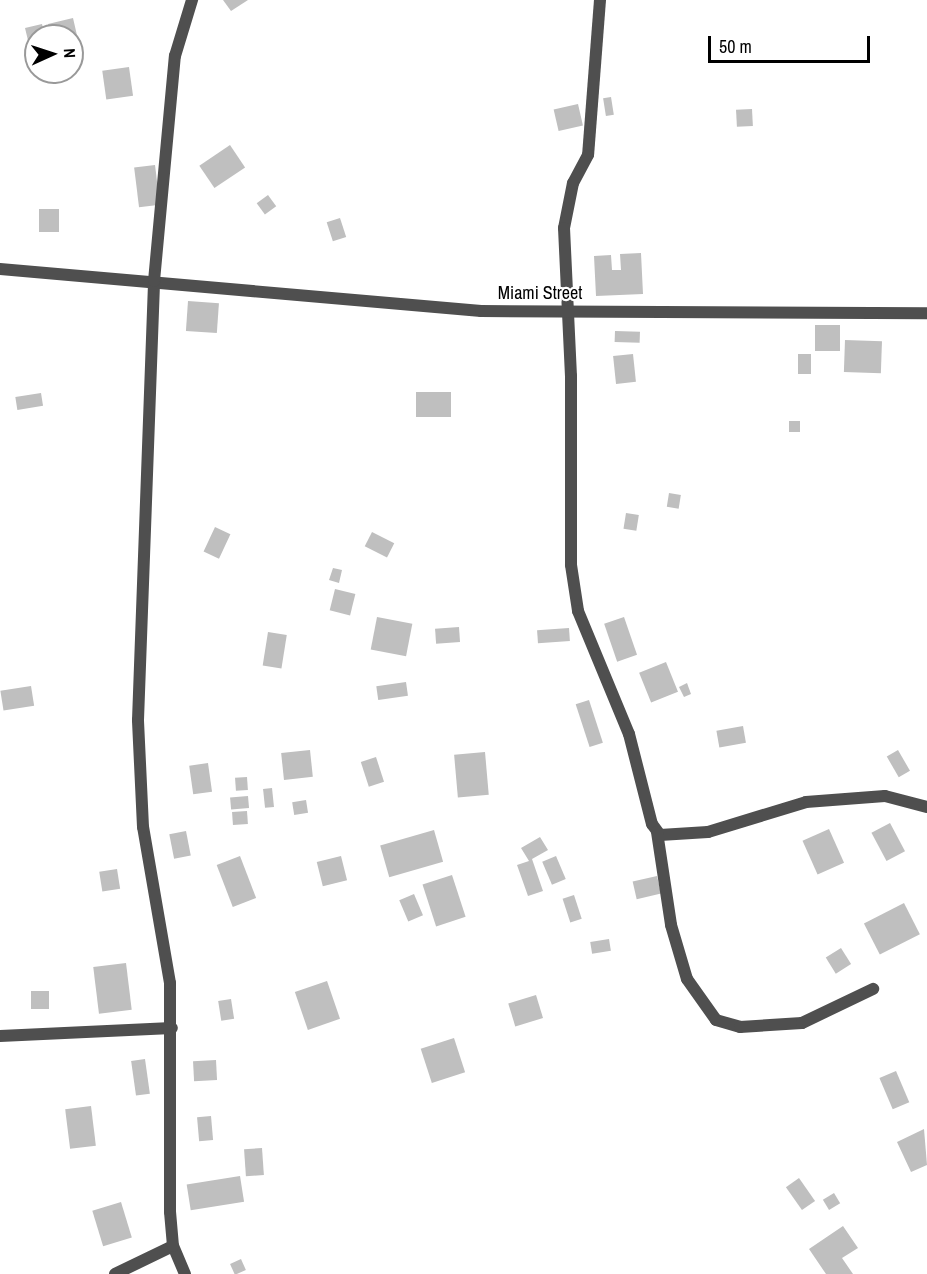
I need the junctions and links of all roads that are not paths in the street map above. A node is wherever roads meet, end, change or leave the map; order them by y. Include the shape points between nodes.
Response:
1 (192, 0) edge
2 (600, 0) edge
3 (0, 269) edge
4 (154, 281) junction
5 (565, 310) junction
6 (927, 313) edge
7 (927, 807) edge
8 (657, 832) junction
9 (873, 989) dead end
10 (172, 1028) junction
11 (0, 1036) edge
12 (173, 1246) junction
13 (115, 1274) edge
14 (185, 1274) edge

1 - 4 street via 175,57
2 - 5 street via 588,155 573,183 564,228
3 - 4 street, Miami Street
4 - 5 street, Miami Street via 426,309
4 - 10 street via 139,777
5 - 6 street, Miami Street
5 - 8 street via 571,376 568,507 573,591 629,735
7 - 8 street via 885,796 806,802 708,831
8 - 9 street via 671,925 687,979 716,1020 740,1027 802,1023
10 - 11 street
10 - 12 street
12 - 13 street
12 - 14 street

